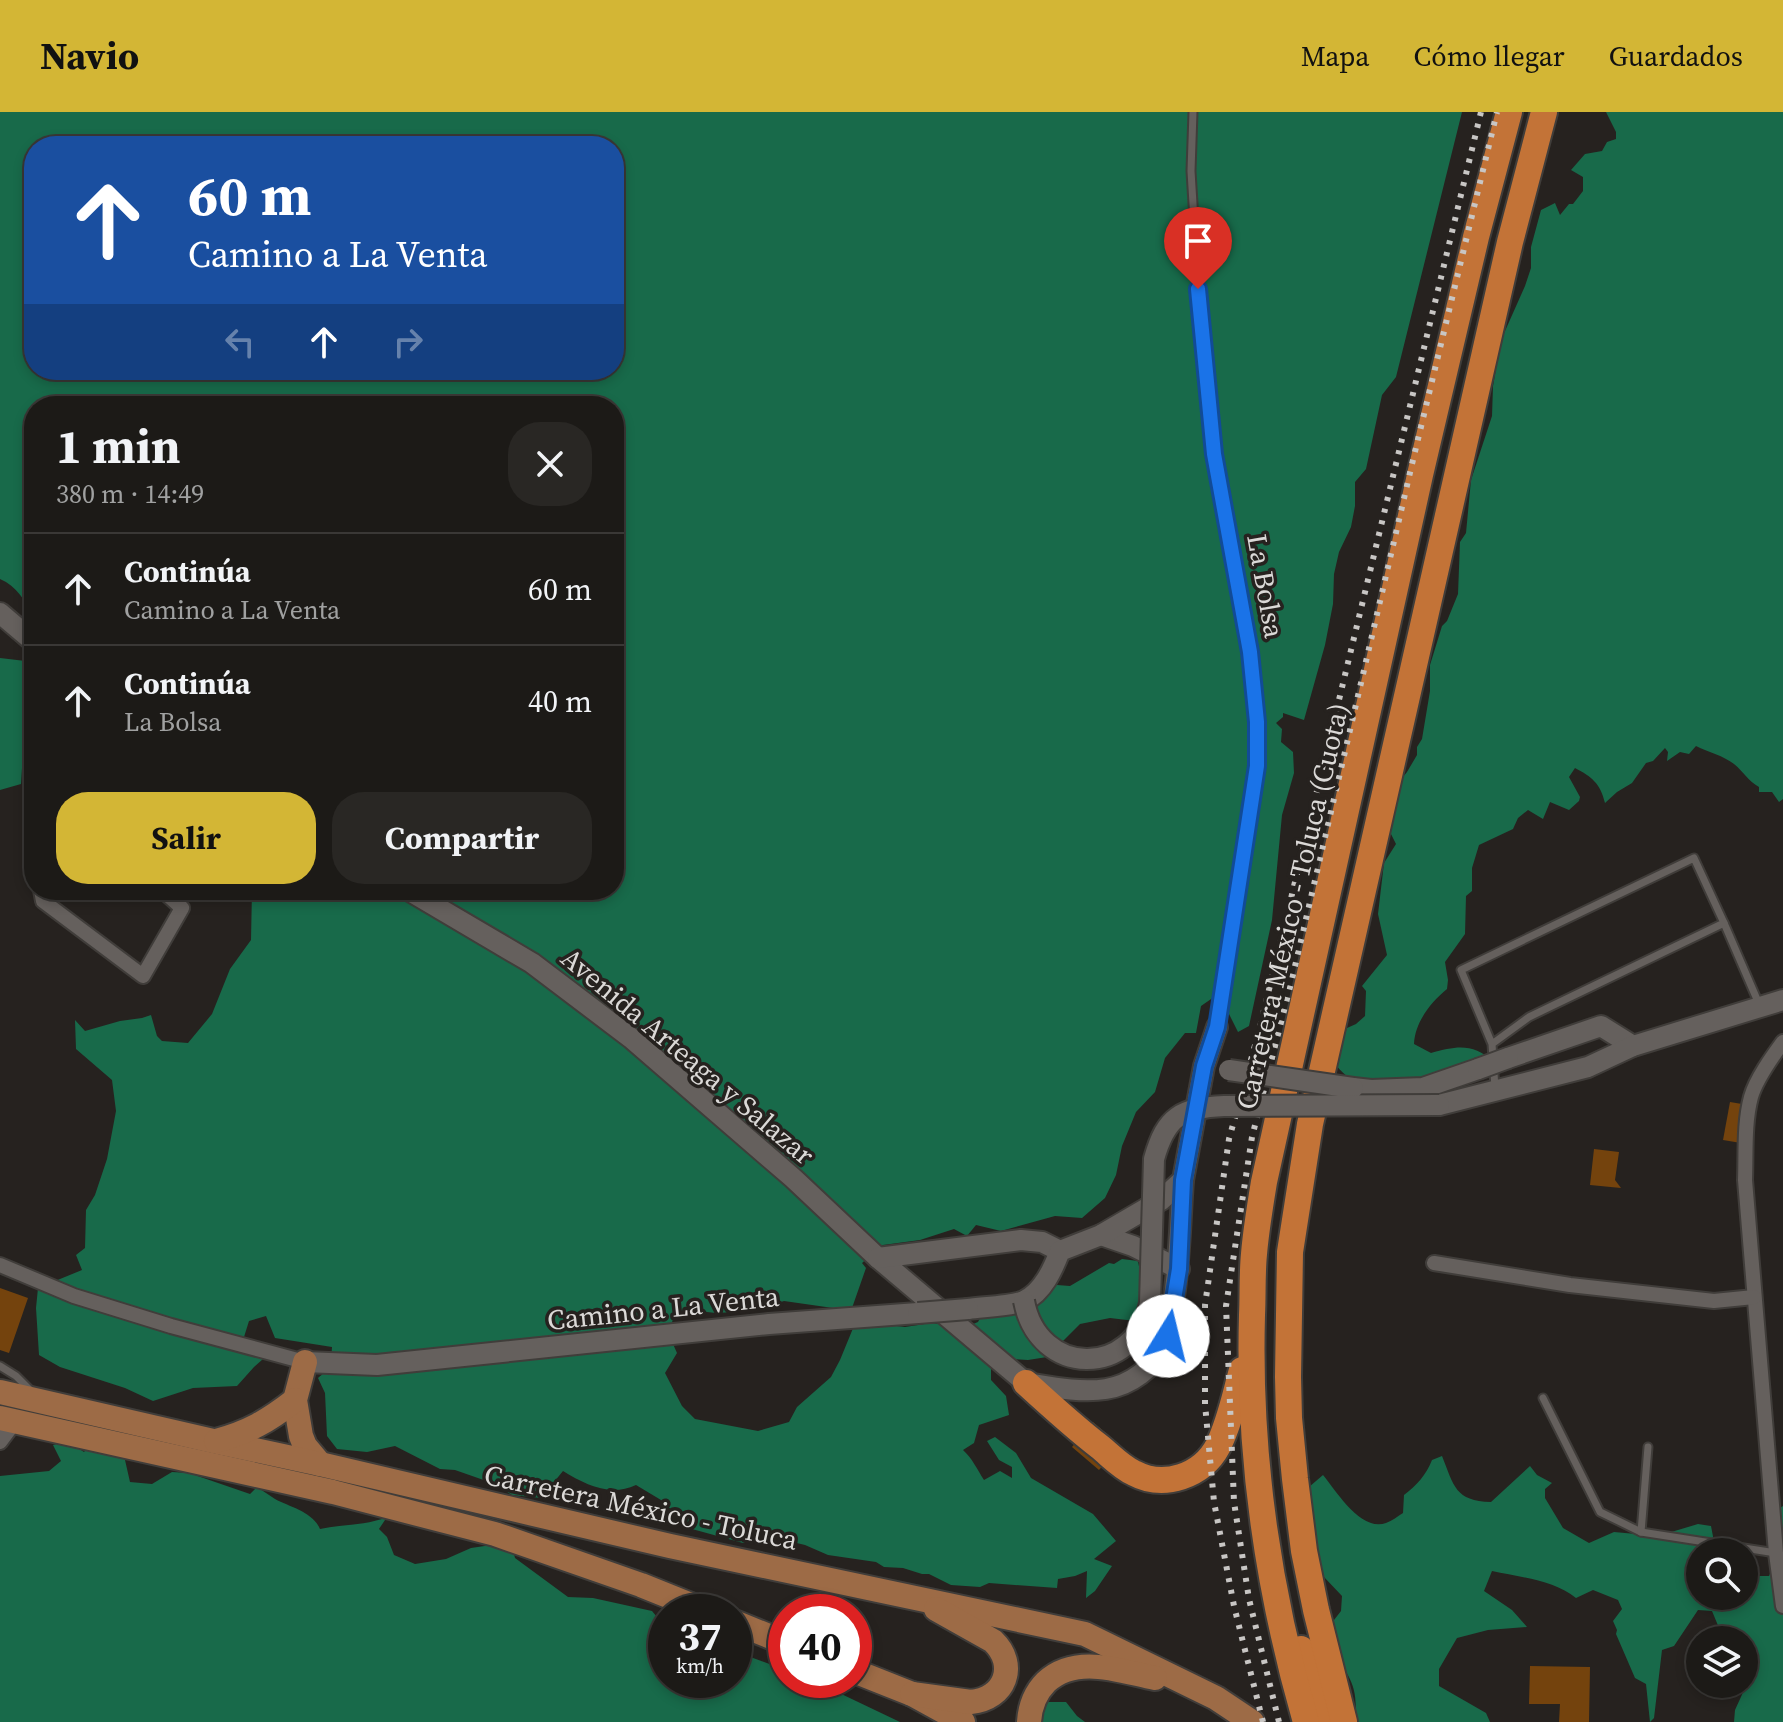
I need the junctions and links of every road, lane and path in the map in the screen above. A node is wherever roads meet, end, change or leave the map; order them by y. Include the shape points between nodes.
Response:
1 (1193, 112) edge
2 (1509, 112) edge
3 (1544, 112) edge
4 (0, 613) edge
5 (24, 633) edge
6 (43, 900) edge
7 (173, 900) edge
8 (425, 900) edge
9 (1724, 923) junction
10 (1783, 1000) edge
11 (1760, 1006) junction
12 (1217, 1027) joint
13 (1783, 1042) edge
14 (1492, 1044) junction
15 (1633, 1046) junction
16 (1204, 1066) junction
17 (1495, 1090) junction
18 (1183, 1180) junction
19 (1101, 1235) junction
20 (1060, 1251) junction
21 (878, 1258) junction
22 (1434, 1263) dead end
23 (0, 1265) edge
24 (1179, 1269) junction
25 (1754, 1297) junction
26 (1024, 1301) junction
27 (1251, 1331) junction
28 (305, 1362) junction
29 (0, 1366) edge
30 (1026, 1383) junction
31 (0, 1392) edge
32 (1543, 1398) dead end
33 (38, 1400) junction
34 (295, 1400) junction
35 (3, 1432) edge
36 (213, 1441) junction
37 (1648, 1447) dead end
38 (320, 1464) junction
39 (1641, 1532) junction
40 (1776, 1553) junction
41 (1271, 1571) junction
42 (663, 1594) edge
43 (913, 1596) junction
44 (1783, 1606) edge
45 (872, 1678) edge
46 (1185, 1683) junction
47 (912, 1694) junction
48 (963, 1722) edge
49 (1029, 1722) edge
50 (1252, 1722) edge
51 (1306, 1722) edge
52 (1328, 1722) edge
53 (1344, 1722) edge

1 - 12 lane, La Bolsa via 1191,171 1200,318 1214,454 1250,652 1257,722 1257,766
2 - 27 highway, Carretera México - Toluca (Cuota) via 1420,475 1264,1182
3 - 53 highway via 1310,1124 1290,1252 1288,1377 1295,1479 1304,1551
4 - 5 street
6 - 7 street via 143,976 182,908
8 - 21 street, Avenida Arteaga y Salazar via 532,963 631,1038
9 - 11 lane
9 - 14 lane via 1529,1017
9 - 14 lane via 1694,858 1461,970
10 - 11 street
11 - 15 street
12 - 16 street, La Bolsa
13 - 25 street via 1751,1096 1747,1129 1745,1180
14 - 17 lane
15 - 16 street, bridge via 1601,1026 1423,1088 1371,1090
15 - 17 street via 1588,1067
16 - 18 street
17 - 26 street, bridge via 1439,1105 1193,1109 1165,1129 1154,1159 1150,1303 1137,1335 1109,1356 1074,1358 1044,1342 1030,1323
18 - 19 street via 1161,1200
18 - 24 street
19 - 20 street
19 - 24 street
20 - 21 street via 1021,1240
20 - 26 street via 1040,1289
21 - 30 street, Avenida Arteaga y Salazar
22 - 25 street via 1714,1301
23 - 28 street, Camino a La Venta via 74,1296
24 - 30 street via 1168,1336 1144,1371 1105,1389
25 - 40 street
26 - 28 street, Camino a La Venta, bridge via 377,1365
27 - 30 highway via 1218,1444 1204,1464 1170,1480 1133,1473
27 - 41 highway, Carretera México - Toluca (Cuota) via 1257,1485
28 - 34 main road
29 - 33 lane
31 - 33 main road, Carretera México - Toluca
32 - 39 lane via 1600,1512
33 - 36 main road, Carretera México - Toluca
34 - 36 main road via 262,1425
34 - 38 main road via 301,1436
35 - 42 main road, Carretera México - Toluca via 333,1492 495,1534
36 - 38 main road, Carretera México - Toluca
37 - 39 lane
38 - 43 main road, Carretera México - Toluca
39 - 40 lane
40 - 44 street
41 - 51 highway, Carretera México - Toluca (Cuota)
41 - 52 highway
43 - 46 main road, Carretera México - Toluca via 1085,1634
43 - 47 main road via 993,1641 1006,1672 994,1694 979,1701
45 - 47 main road
46 - 49 main road via 1092,1666 1069,1668 1041,1688
46 - 50 main road, Carretera México - Toluca
47 - 48 main road

